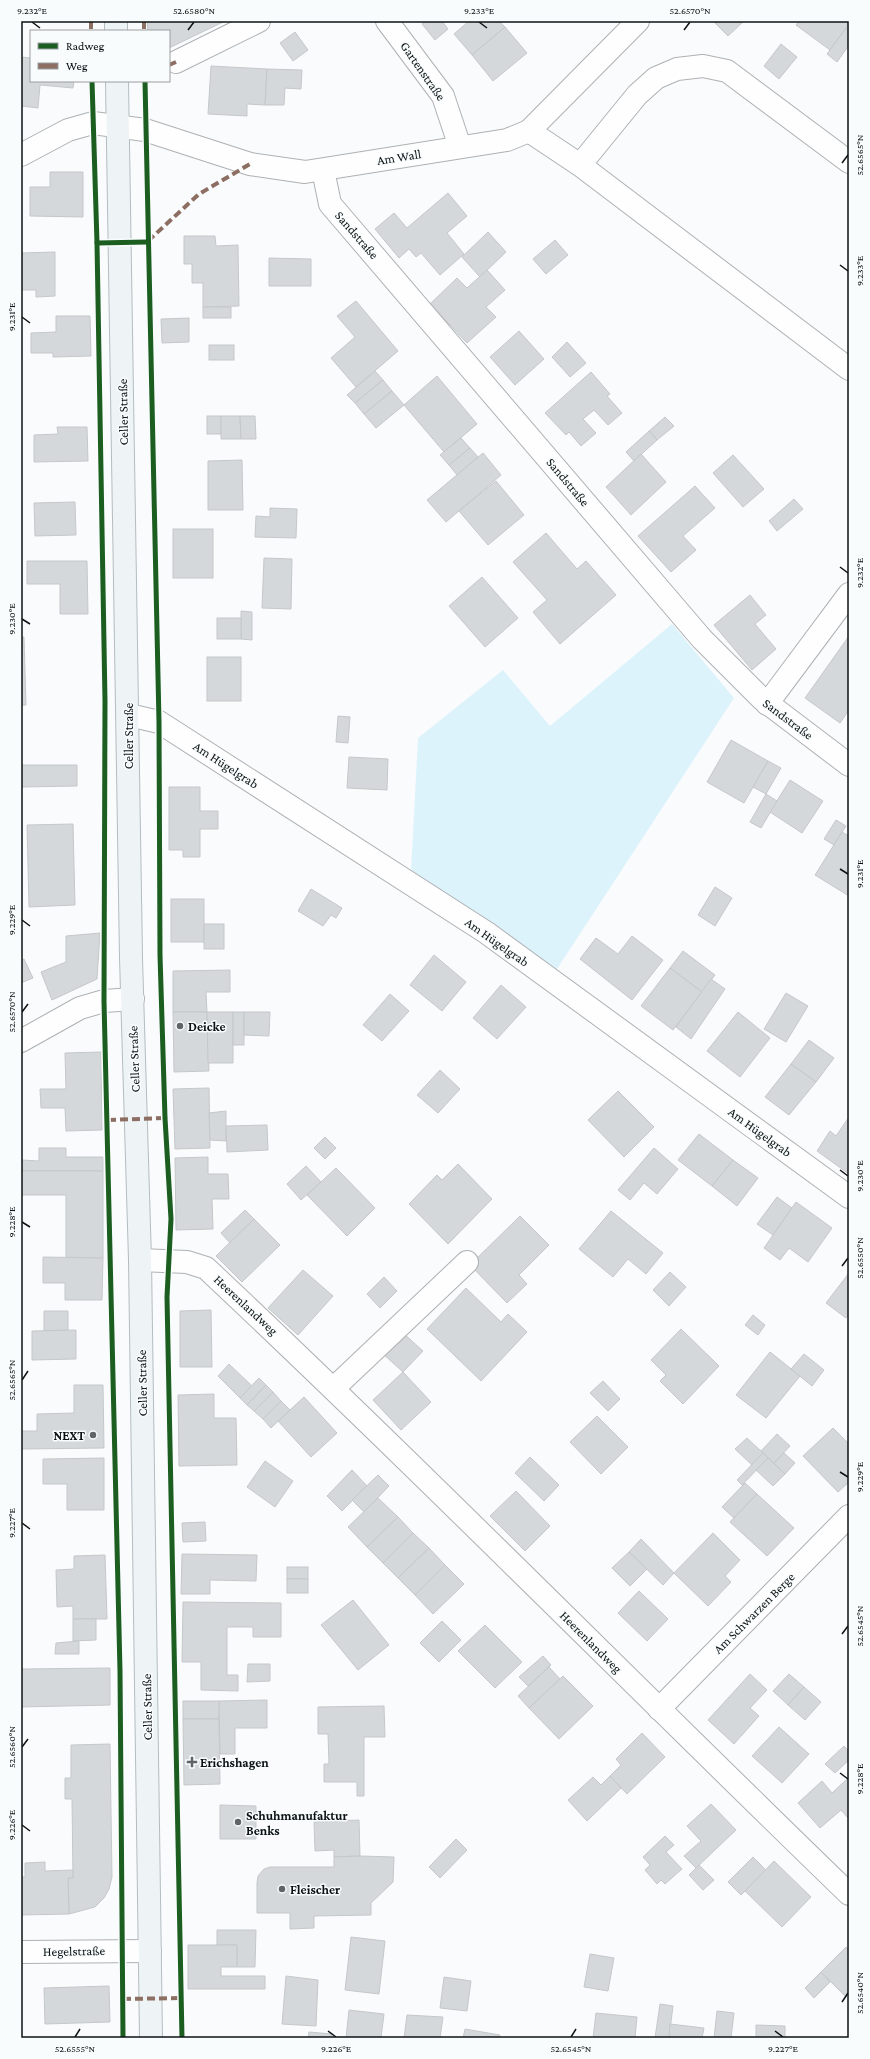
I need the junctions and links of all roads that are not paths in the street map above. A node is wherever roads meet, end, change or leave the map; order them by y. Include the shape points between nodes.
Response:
1 (259, 21) edge
2 (387, 21) edge
3 (638, 21) edge
4 (176, 62) dead end
5 (117, 82) edge
6 (118, 127) junction
7 (529, 130) junction
8 (460, 147) junction
9 (21, 155) edge
10 (849, 162) edge
11 (580, 165) junction
12 (323, 170) junction
13 (849, 369) edge
14 (849, 594) edge
15 (767, 704) junction
16 (129, 715) junction
17 (849, 765) edge
18 (133, 999) junction
19 (21, 1041) edge
20 (849, 1197) edge
21 (140, 1260) junction
22 (467, 1262) dead end
23 (334, 1388) junction
24 (849, 1516) edge
25 (659, 1710) junction
26 (849, 1894) edge
27 (150, 1950) junction
28 (21, 1952) edge
29 (151, 2038) edge

1 - 4 street
2 - 8 street, Gartenstraße via 443,96
3 - 7 street, Am Wall
5 - 6 main road, Celler Straße
6 - 9 street, Am Wall via 93,123 68,130
6 - 12 street, Am Wall via 145,130 250,164 305,172
6 - 16 main road, Celler Straße
7 - 8 street, Am Wall via 507,140
7 - 11 street
8 - 12 street, Am Wall
10 - 11 street via 727,71 703,66 677,69 656,78 637,94
11 - 13 street
12 - 15 street, Sandstraße via 330,204 702,639
14 - 15 street
15 - 17 street, Sandstraße
16 - 18 main road, Celler Straße
16 - 20 street, Am Hügelgrab via 159,722 487,933
18 - 19 street via 104,1001 80,1008
18 - 21 main road, Celler Straße
21 - 23 street, Heerenlandweg via 187,1262 206,1268
21 - 27 main road, Celler Straße
22 - 23 street
23 - 25 street, Heerenlandweg
24 - 25 street, Am Schwarzen Berge
25 - 26 street, Heerenlandweg
27 - 28 street, Hegelstraße
27 - 29 main road, Celler Straße

